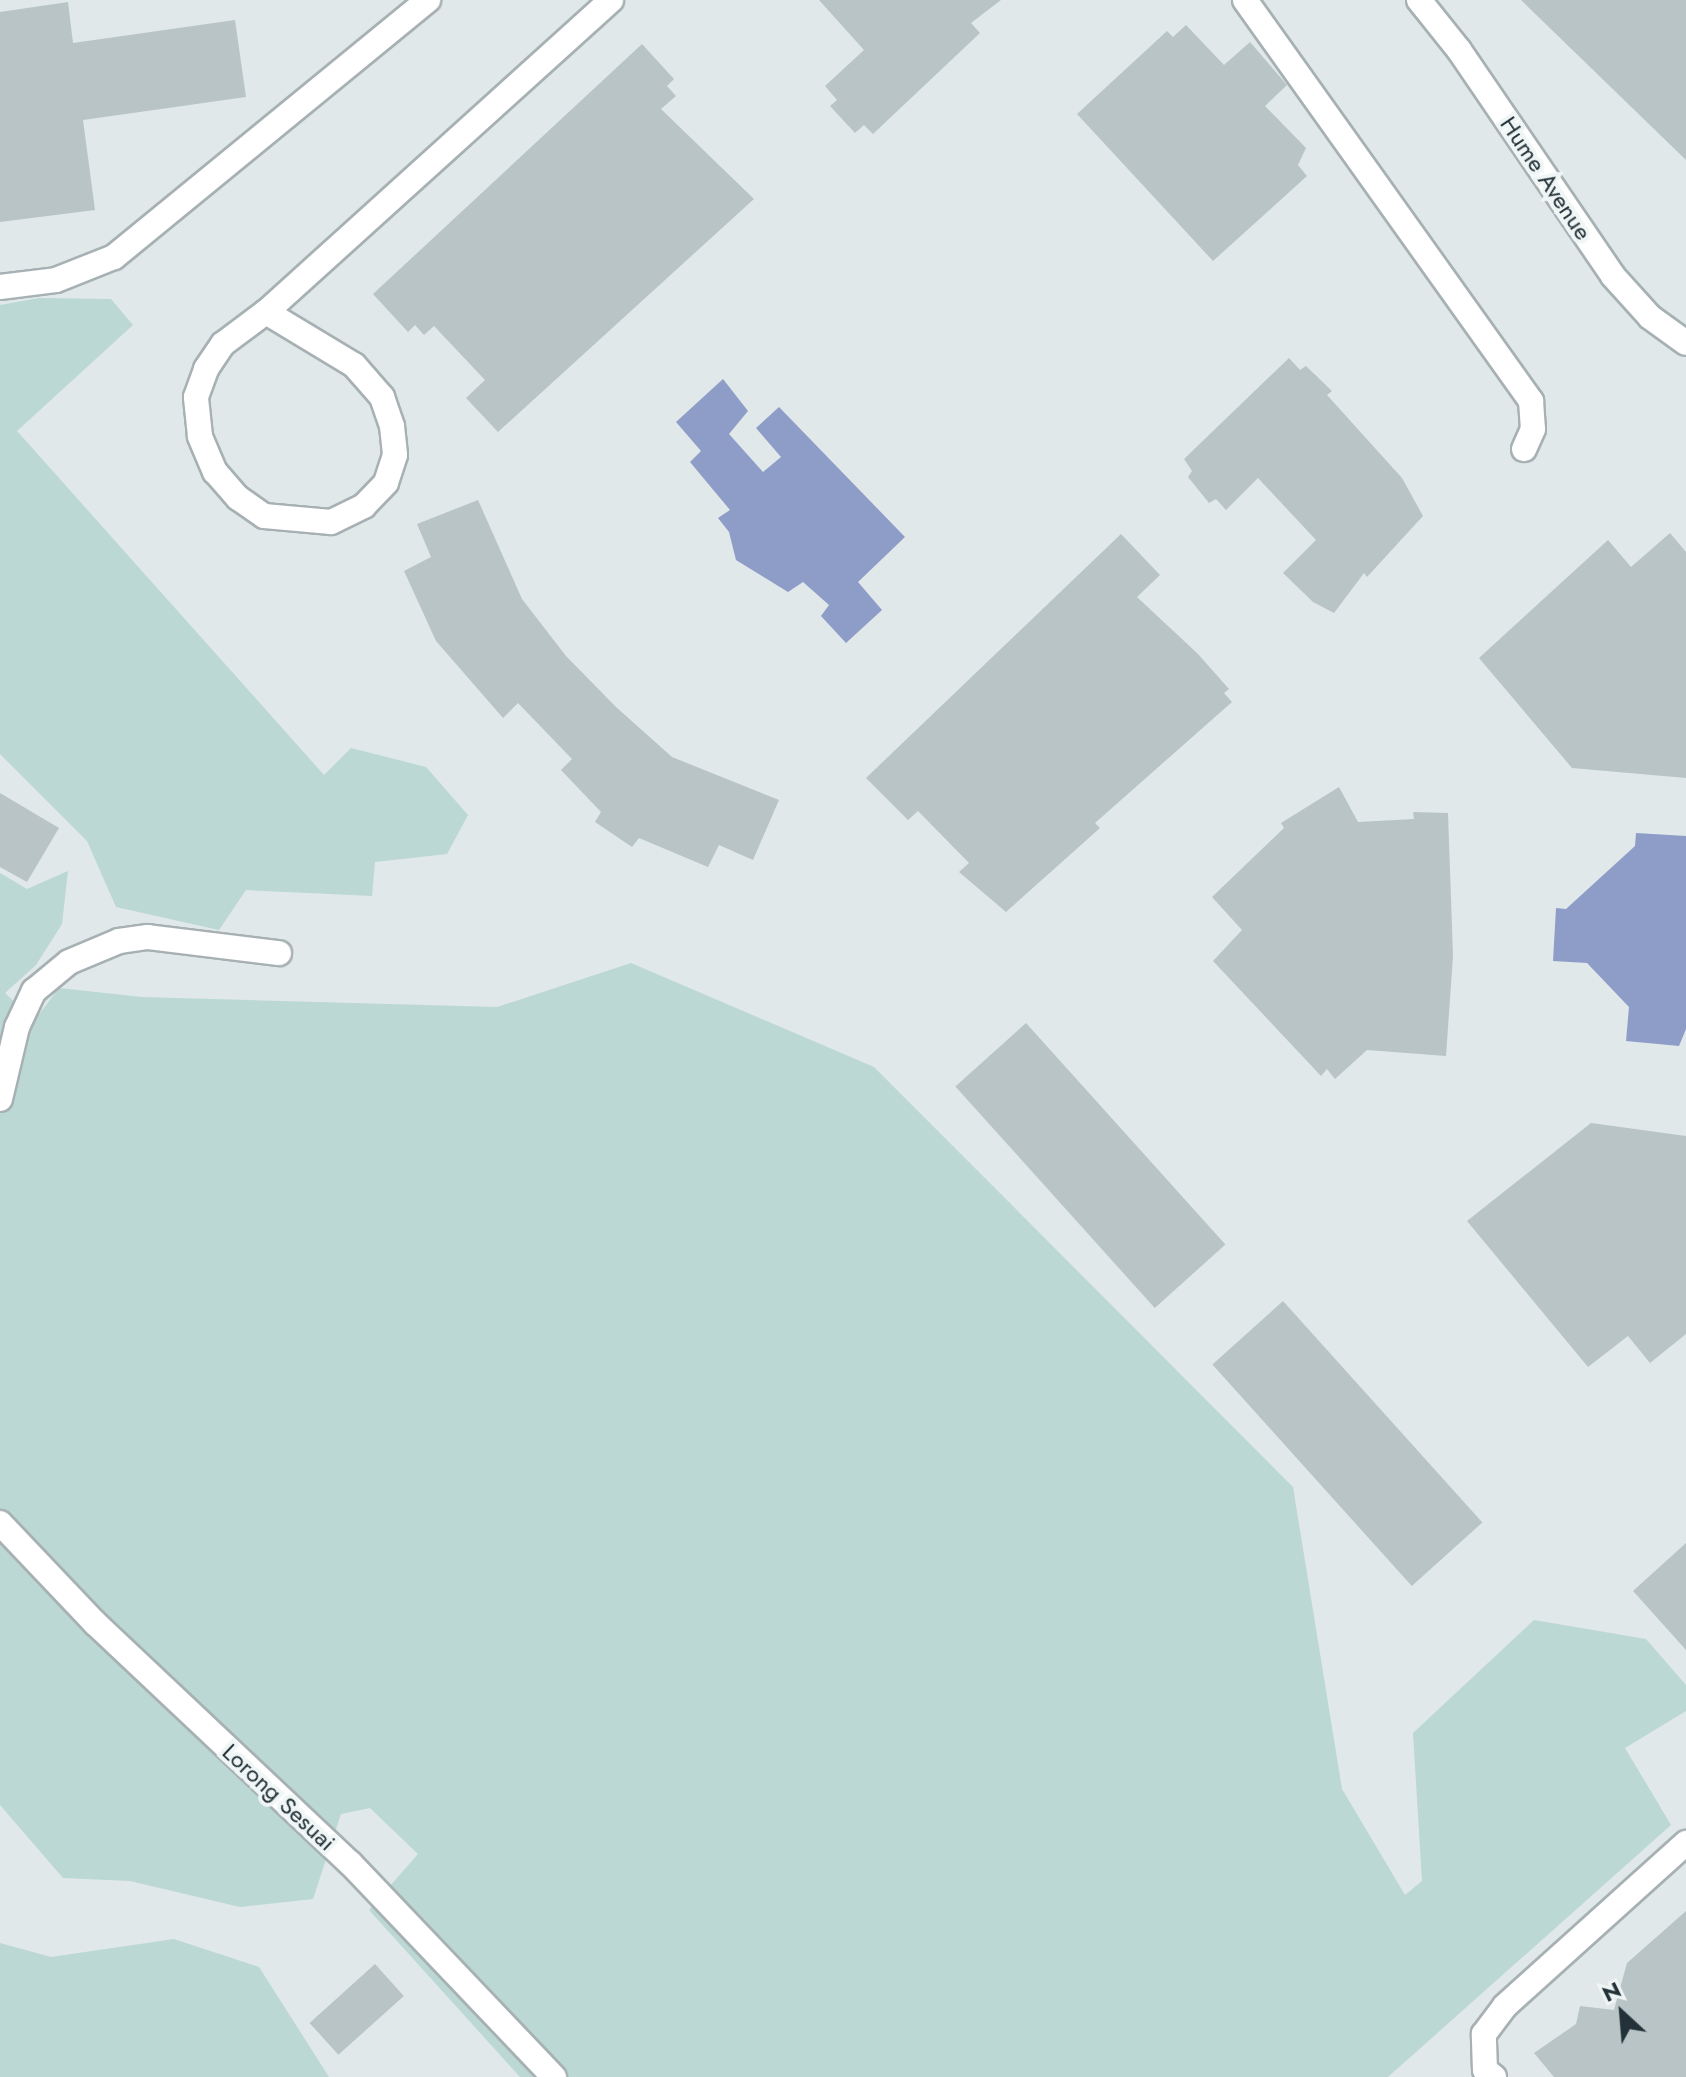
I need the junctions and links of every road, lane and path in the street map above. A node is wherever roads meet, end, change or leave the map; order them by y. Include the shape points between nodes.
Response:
1 (428, 0) edge
2 (611, 0) edge
3 (1245, 0) edge
4 (1419, 0) edge
5 (0, 287) edge
6 (266, 312) junction
7 (1686, 343) edge
8 (1524, 449) dead end
9 (279, 953) dead end
10 (0, 1099) edge
11 (0, 1523) edge
12 (1686, 1843) edge
13 (554, 2077) edge
14 (1494, 2077) edge

1 - 5 street via 114,257 56,280
2 - 6 street
3 - 8 street via 1531,401 1533,429
4 - 7 street, Hume Avenue via 1613,276 1650,317
6 - 6 street via 223,344 206,369 196,397 200,436 215,472 264,516 331,522 364,506 386,483 395,455 392,426 382,397 354,365
9 - 10 street via 148,937 119,941 69,962 34,991 17,1027
11 - 13 street, Lorong Sesuai via 95,1623 350,1863
12 - 14 street via 1505,2006 1484,2034 1485,2070

